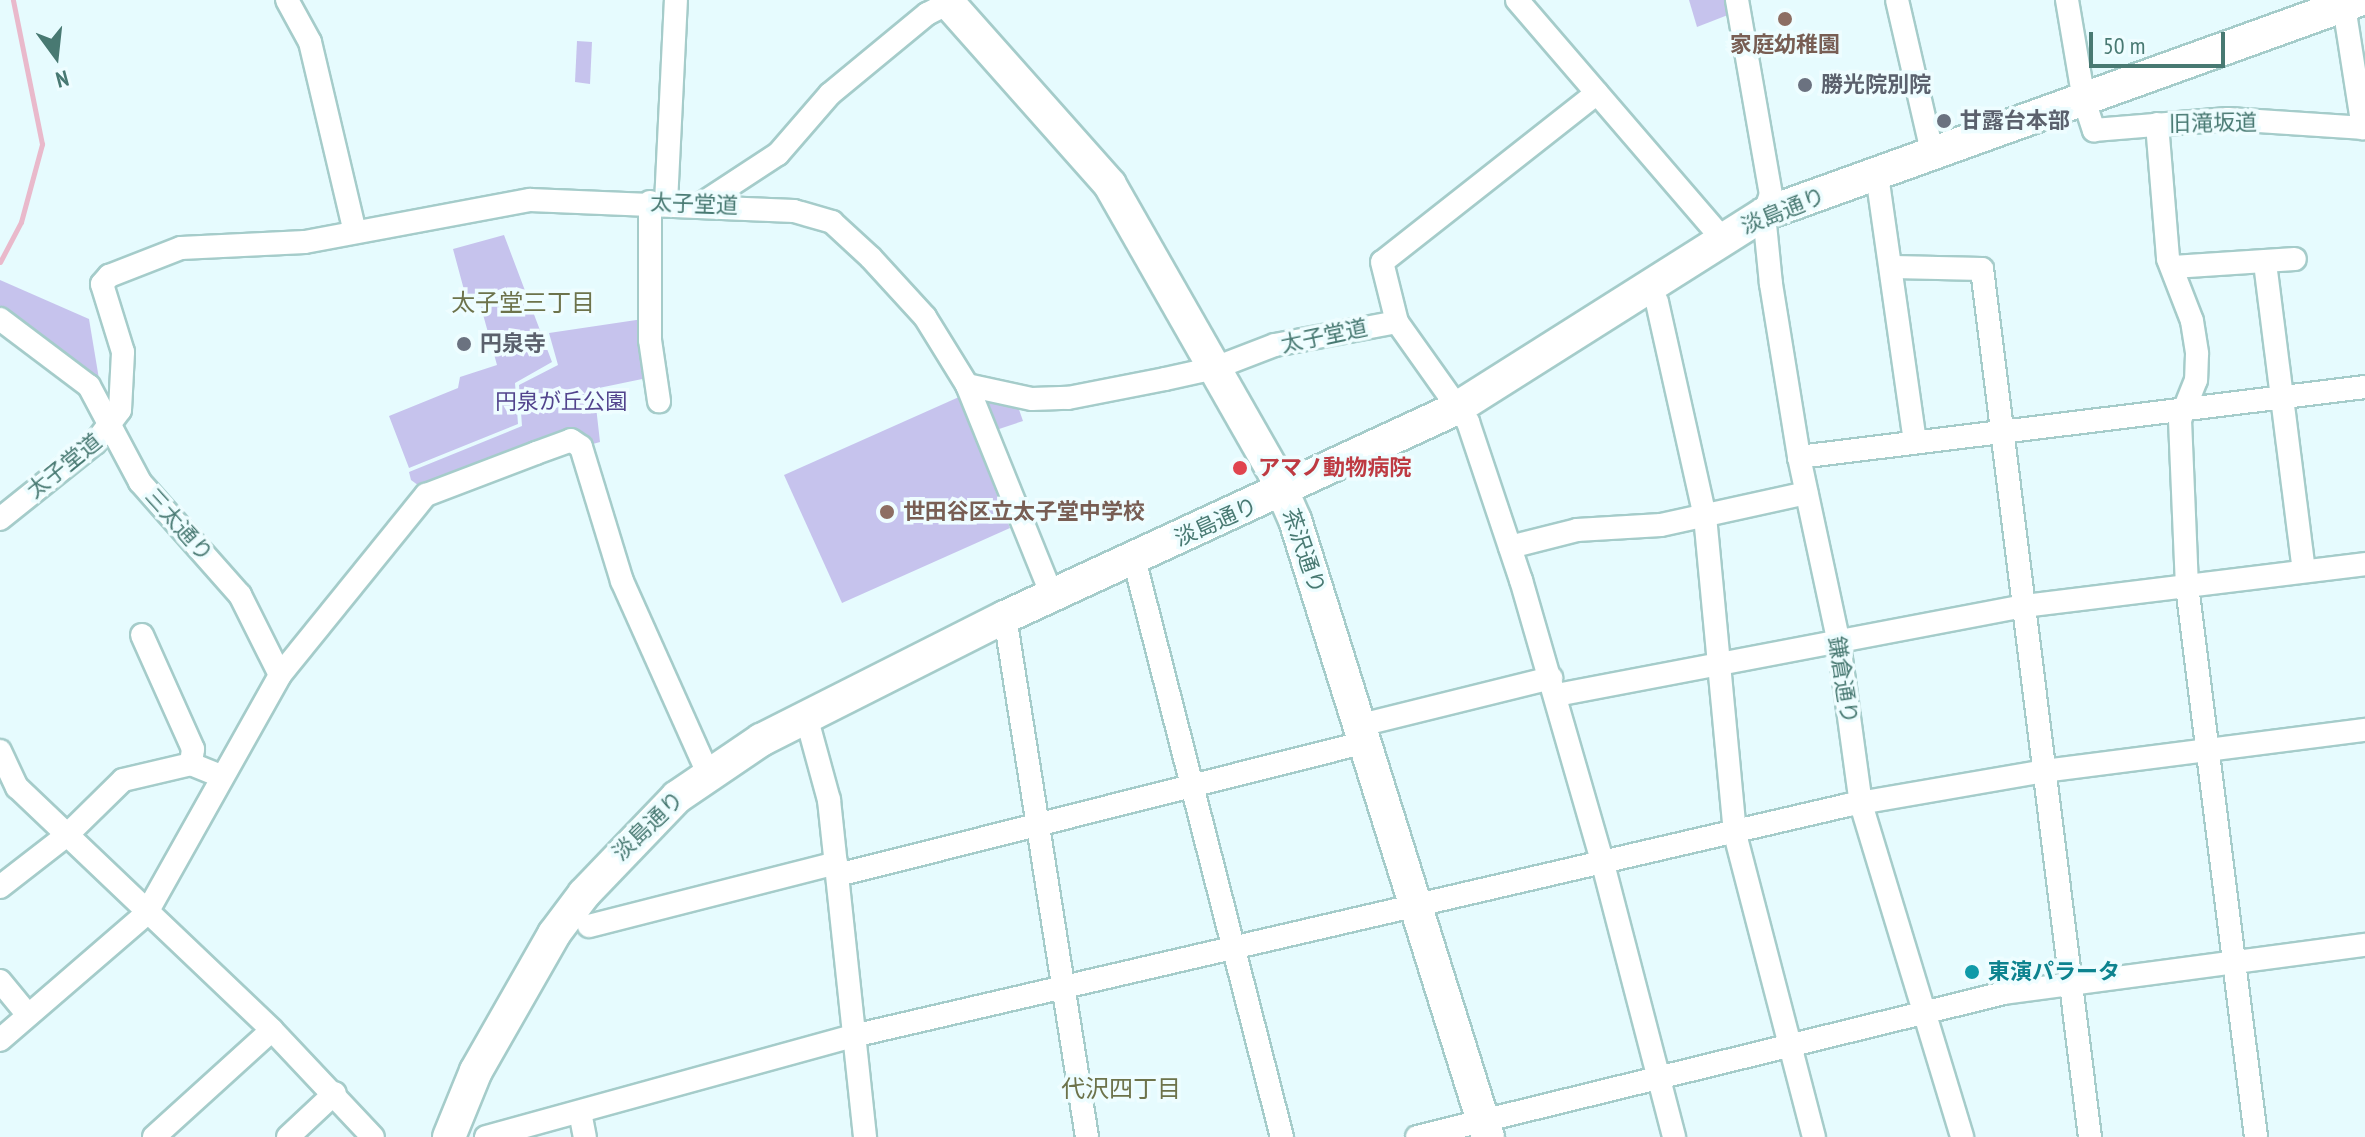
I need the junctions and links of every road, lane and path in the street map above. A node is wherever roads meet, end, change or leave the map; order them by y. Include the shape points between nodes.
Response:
1 (287, 0) edge
2 (676, 0) edge
3 (1517, 0) edge
4 (1737, 0) edge
5 (1897, 0) edge
6 (2067, 0) edge
7 (950, 1) edge
8 (2349, 2) edge
9 (1597, 93) junction
10 (2084, 100) junction
11 (2157, 124) junction
12 (2364, 128) edge
13 (1933, 156) junction
14 (1877, 175) junction
15 (658, 203) junction
16 (700, 205) junction
17 (1764, 214) junction
18 (355, 232) junction
19 (1721, 237) junction
20 (2295, 259) dead end
21 (2265, 263) junction
22 (1894, 267) junction
23 (2173, 267) junction
24 (1648, 286) junction
25 (0, 319) edge
26 (1397, 322) junction
27 (1215, 368) junction
28 (967, 385) junction
29 (2365, 387) edge
30 (2280, 395) junction
31 (659, 401) dead end
32 (1457, 408) junction
33 (2182, 408) junction
34 (111, 425) junction
35 (2001, 432) junction
36 (1915, 442) junction
37 (1799, 457) junction
38 (1283, 491) junction
39 (1807, 493) junction
40 (1705, 516) junction
41 (0, 519) edge
42 (1510, 547) junction
43 (1134, 559) junction
44 (2365, 564) edge
45 (2304, 571) junction
46 (2187, 586) junction
47 (1052, 595) junction
48 (2024, 606) junction
49 (1005, 617) junction
50 (142, 635) dead end
51 (1839, 644) junction
52 (1719, 666) junction
53 (280, 675) junction
54 (1554, 687) junction
55 (806, 716) junction
56 (2365, 730) edge
57 (1363, 733) junction
58 (2207, 750) junction
59 (0, 751) edge
60 (191, 764) junction
61 (2044, 771) junction
62 (708, 773) junction
63 (221, 776) junction
64 (1194, 786) junction
65 (1861, 804) junction
66 (1038, 825) junction
67 (1735, 834) junction
68 (67, 835) junction
69 (1603, 864) junction
70 (837, 869) junction
71 (0, 887) edge
72 (1417, 908) junction
73 (146, 914) junction
74 (589, 926) dead end
75 (2365, 945) edge
76 (1235, 949) junction
77 (2233, 961) junction
78 (0, 981) edge
79 (2071, 983) junction
80 (1064, 988) junction
81 (1923, 1012) junction
82 (28, 1015) junction
83 (272, 1030) junction
84 (853, 1036) junction
85 (0, 1040) edge
86 (1788, 1044) junction
87 (1658, 1078) junction
88 (335, 1093) junction
89 (580, 1112) junction
90 (1486, 1129) edge
91 (154, 1137) edge
92 (288, 1137) edge
93 (373, 1137) edge
94 (449, 1137) edge
95 (486, 1137) edge
96 (585, 1137) edge
97 (865, 1137) edge
98 (1087, 1137) edge
99 (1282, 1137) edge
100 (1417, 1137) edge
101 (1674, 1137) edge
102 (1814, 1137) edge
103 (1962, 1137) edge
104 (2090, 1137) edge
105 (2256, 1137) edge

1 - 18 street via 310,42
2 - 15 street
3 - 9 street
4 - 17 street, 鎌倉通り via 1771,194
5 - 13 street
6 - 10 street
7 - 16 street via 830,94 778,154
7 - 27 main road, 茶沢通り via 1053,126 1110,185
8 - 10 main road, 淡島通り
8 - 12 street
9 - 19 street
9 - 26 street via 1382,262
10 - 11 street, 旧滝坂道 via 2094,130
10 - 13 main road, 淡島通り
11 - 12 street, 旧滝坂道 via 2228,119
11 - 23 street via 2164,230
13 - 14 main road, 淡島通り
14 - 17 main road, 淡島通り
14 - 22 street
15 - 16 street, 太子堂道
15 - 18 street, 太子堂道 via 530,200
15 - 31 street via 650,340
16 - 28 street, 太子堂道 via 794,211 832,222 925,317
17 - 19 main road, 淡島通り
17 - 37 street, 鎌倉通り
18 - 34 street, 太子堂道 via 251,249 181,248 109,276 102,294 126,370 120,410
19 - 24 main road, 淡島通り
20 - 21 street
21 - 23 street
21 - 30 street
22 - 35 street via 1982,269
22 - 36 street
23 - 33 street via 2197,354 2196,380
24 - 32 main road, 淡島通り
24 - 40 street via 1657,302
25 - 34 street, 三太通り via 84,382
26 - 27 street, 太子堂道 via 1275,345
26 - 32 street, 太子堂道
27 - 28 street, 太子堂道 via 1048,399
27 - 38 main road, 茶沢通り
28 - 47 street
29 - 30 street
30 - 33 street
30 - 45 street
32 - 38 main road, 淡島通り
32 - 42 street, 太子堂道 via 1468,422
33 - 35 street
33 - 46 street
34 - 41 street, 太子堂道
34 - 53 street, 三太通り via 160,509 240,595
35 - 36 street
35 - 48 street
36 - 37 street
37 - 39 street, 鎌倉通り
38 - 43 main road, 淡島通り
38 - 57 main road, 茶沢通り
39 - 40 street
39 - 51 street, 鎌倉通り
40 - 42 street via 1661,525 1577,530
40 - 52 street
42 - 54 street, 太子堂道
43 - 47 main road, 淡島通り
43 - 64 street
44 - 45 street
45 - 46 street
46 - 48 street
46 - 58 street
47 - 49 main road, 淡島通り
48 - 51 street
48 - 61 street
49 - 55 main road, 淡島通り
49 - 66 street
50 - 60 street via 193,749
51 - 52 street
51 - 65 street, 鎌倉通り
52 - 54 street
52 - 67 street
53 - 62 street via 426,495 571,440 581,447 622,581
53 - 63 street
54 - 57 street
54 - 69 street, 太子堂道
55 - 62 main road, 淡島通り
55 - 70 street via 829,800
56 - 58 street
57 - 64 street
57 - 72 main road, 茶沢通り
58 - 61 street
58 - 77 street
59 - 68 street via 17,787
60 - 63 street
60 - 68 street via 123,780
61 - 65 street
61 - 79 street
62 - 94 main road, 淡島通り via 620,850 555,933 476,1071
63 - 73 street
64 - 66 street
64 - 76 street
65 - 67 street
65 - 81 street, 鎌倉通り
66 - 70 street
66 - 80 street
67 - 69 street
67 - 86 street
68 - 71 street
68 - 73 street
69 - 72 street
69 - 87 street, 太子堂道
70 - 74 street
70 - 84 street
72 - 76 street
72 - 90 main road, 茶沢通り
73 - 82 street
73 - 83 street
75 - 77 street
76 - 80 street
76 - 99 street
77 - 79 street
77 - 105 street
78 - 82 street
79 - 81 street
79 - 104 street
80 - 84 street
80 - 98 street
81 - 86 street
81 - 103 street, 鎌倉通り
82 - 85 street
83 - 88 street
83 - 91 street
84 - 89 street
84 - 97 street
86 - 87 street
86 - 102 street
87 - 90 street
87 - 101 street, 太子堂道
88 - 92 street
88 - 93 street
89 - 95 street
89 - 96 street
90 - 100 street

